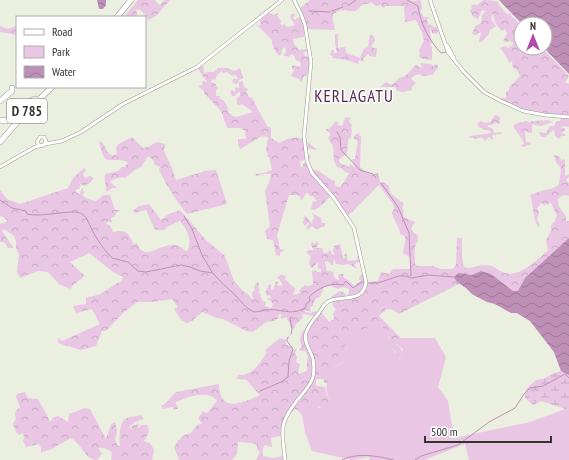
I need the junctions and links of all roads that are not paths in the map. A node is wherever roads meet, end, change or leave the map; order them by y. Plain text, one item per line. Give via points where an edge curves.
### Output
1 (131, 0) edge
2 (135, 0) edge
3 (282, 0) edge
4 (285, 0) edge
5 (295, 0) edge
6 (431, 0) edge
7 (119, 16) edge
8 (122, 16) edge
9 (262, 17) junction
10 (47, 88) edge
11 (51, 88) edge
12 (35, 99) junction
13 (569, 117) edge
14 (0, 120) edge
15 (0, 137) edge
16 (0, 142) edge
17 (47, 142) junction
18 (38, 143) junction
19 (0, 167) edge
20 (286, 460) edge

1 - 7 highway
2 - 8 highway
3 - 9 street
4 - 9 street
5 - 20 street via 303,19 311,64 304,136 307,161 312,173 333,196 354,228 366,283 365,289 359,295 328,302 307,330 305,339 313,360 313,376 283,424
6 - 13 street via 444,40 456,62 487,94 535,114
9 - 17 street via 205,61 124,103 81,132 62,141
10 - 12 highway, D 785
11 - 16 highway, D 785
12 - 14 highway via 9,120
12 - 15 highway, D 785
17 - 18 street via 43,146
17 - 18 street via 41,137 37,139
18 - 19 street

